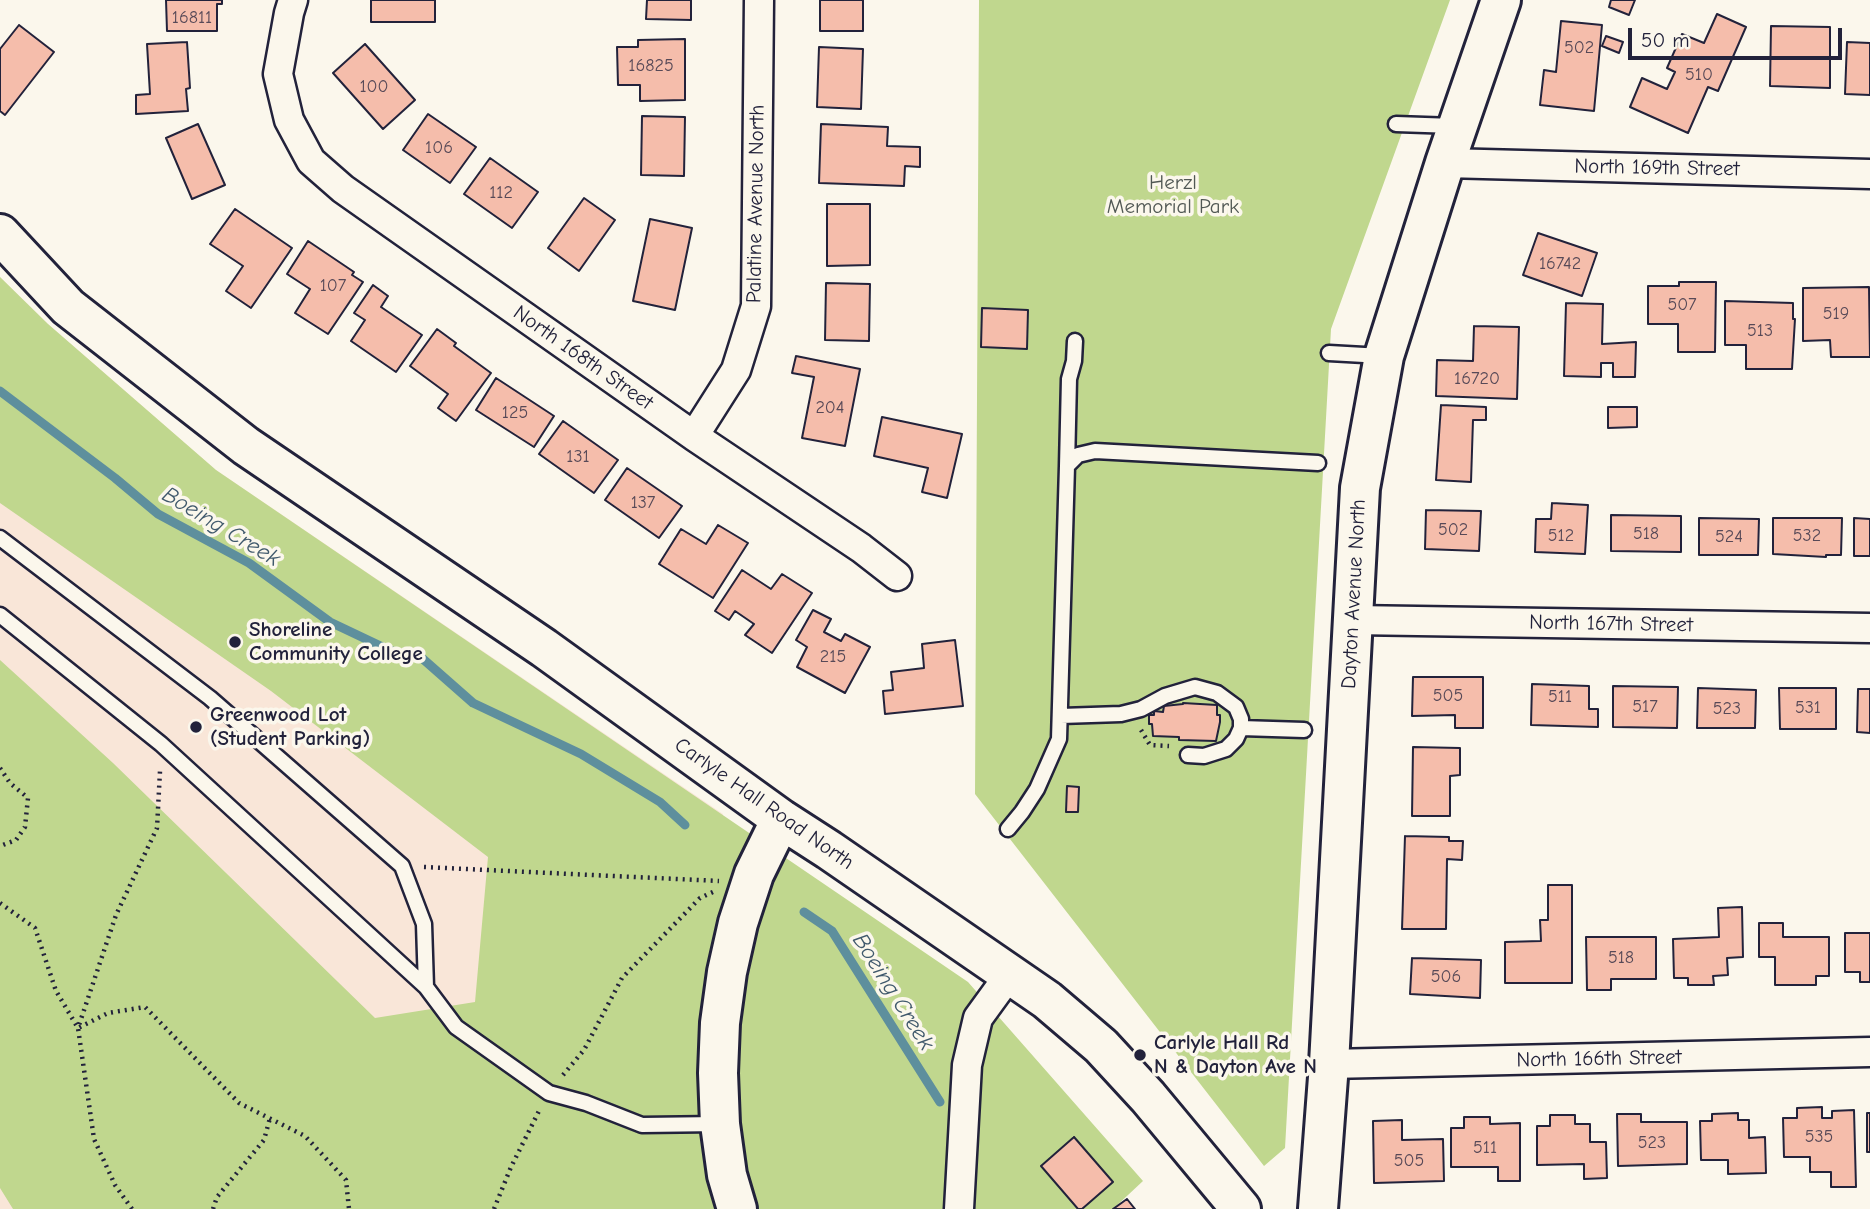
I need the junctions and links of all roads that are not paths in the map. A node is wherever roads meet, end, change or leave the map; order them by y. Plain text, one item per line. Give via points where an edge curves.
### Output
1 (293, 0) edge
2 (759, 0) edge
3 (1501, 0) edge
4 (1396, 124) dead end
5 (1458, 126) junction
6 (1445, 163) junction
7 (1870, 174) edge
8 (0, 234) edge
9 (1074, 341) dead end
10 (1329, 353) dead end
11 (1384, 356) junction
12 (694, 436) junction
13 (1318, 463) dead end
14 (1067, 466) junction
15 (0, 538) edge
16 (897, 576) dead end
17 (0, 615) edge
18 (1353, 620) junction
19 (1870, 628) edge
20 (1061, 716) junction
21 (1241, 728) junction
22 (1304, 730) dead end
23 (1188, 755) dead end
24 (781, 819) junction
25 (1008, 829) dead end
26 (1010, 974) junction
27 (426, 987) junction
28 (1870, 1052) edge
29 (1329, 1065) junction
30 (720, 1124) junction
31 (737, 1209) edge
32 (959, 1209) edge
33 (1241, 1209) edge
34 (1318, 1209) edge

1 - 12 street, North 168th Street via 278,74 289,120 311,161 343,189
2 - 12 street, Palatine Avenue North via 756,306 736,370
3 - 5 street, Dayton Avenue North
4 - 5 lane
5 - 6 street, Dayton Avenue North
6 - 7 street, North 169th Street
6 - 11 street, Dayton Avenue North
8 - 24 street, Carlyle Hall Road North via 68,307 246,446 544,648
9 - 14 lane
10 - 11 lane
11 - 18 street, Dayton Avenue North via 1360,488
12 - 16 street, North 168th Street
13 - 14 lane via 1095,451 1078,455
14 - 20 lane
15 - 27 lane via 210,698 402,866 424,924
17 - 27 lane via 160,744
18 - 19 street, North 167th Street
18 - 29 street, Dayton Avenue North
20 - 21 lane via 1121,714 1195,687 1217,693 1236,707
20 - 25 lane via 1059,739 1037,789
21 - 22 lane
21 - 23 lane via 1226,749 1205,756
24 - 26 street, Carlyle Hall Road North
24 - 30 street via 746,878 720,1023
26 - 32 street via 978,1018 967,1065
26 - 33 street, Carlyle Hall Road North via 1101,1046
27 - 30 lane via 456,1027 549,1093 586,1102 642,1125
28 - 29 street, North 166th Street
29 - 34 street, Dayton Avenue North
30 - 31 street

